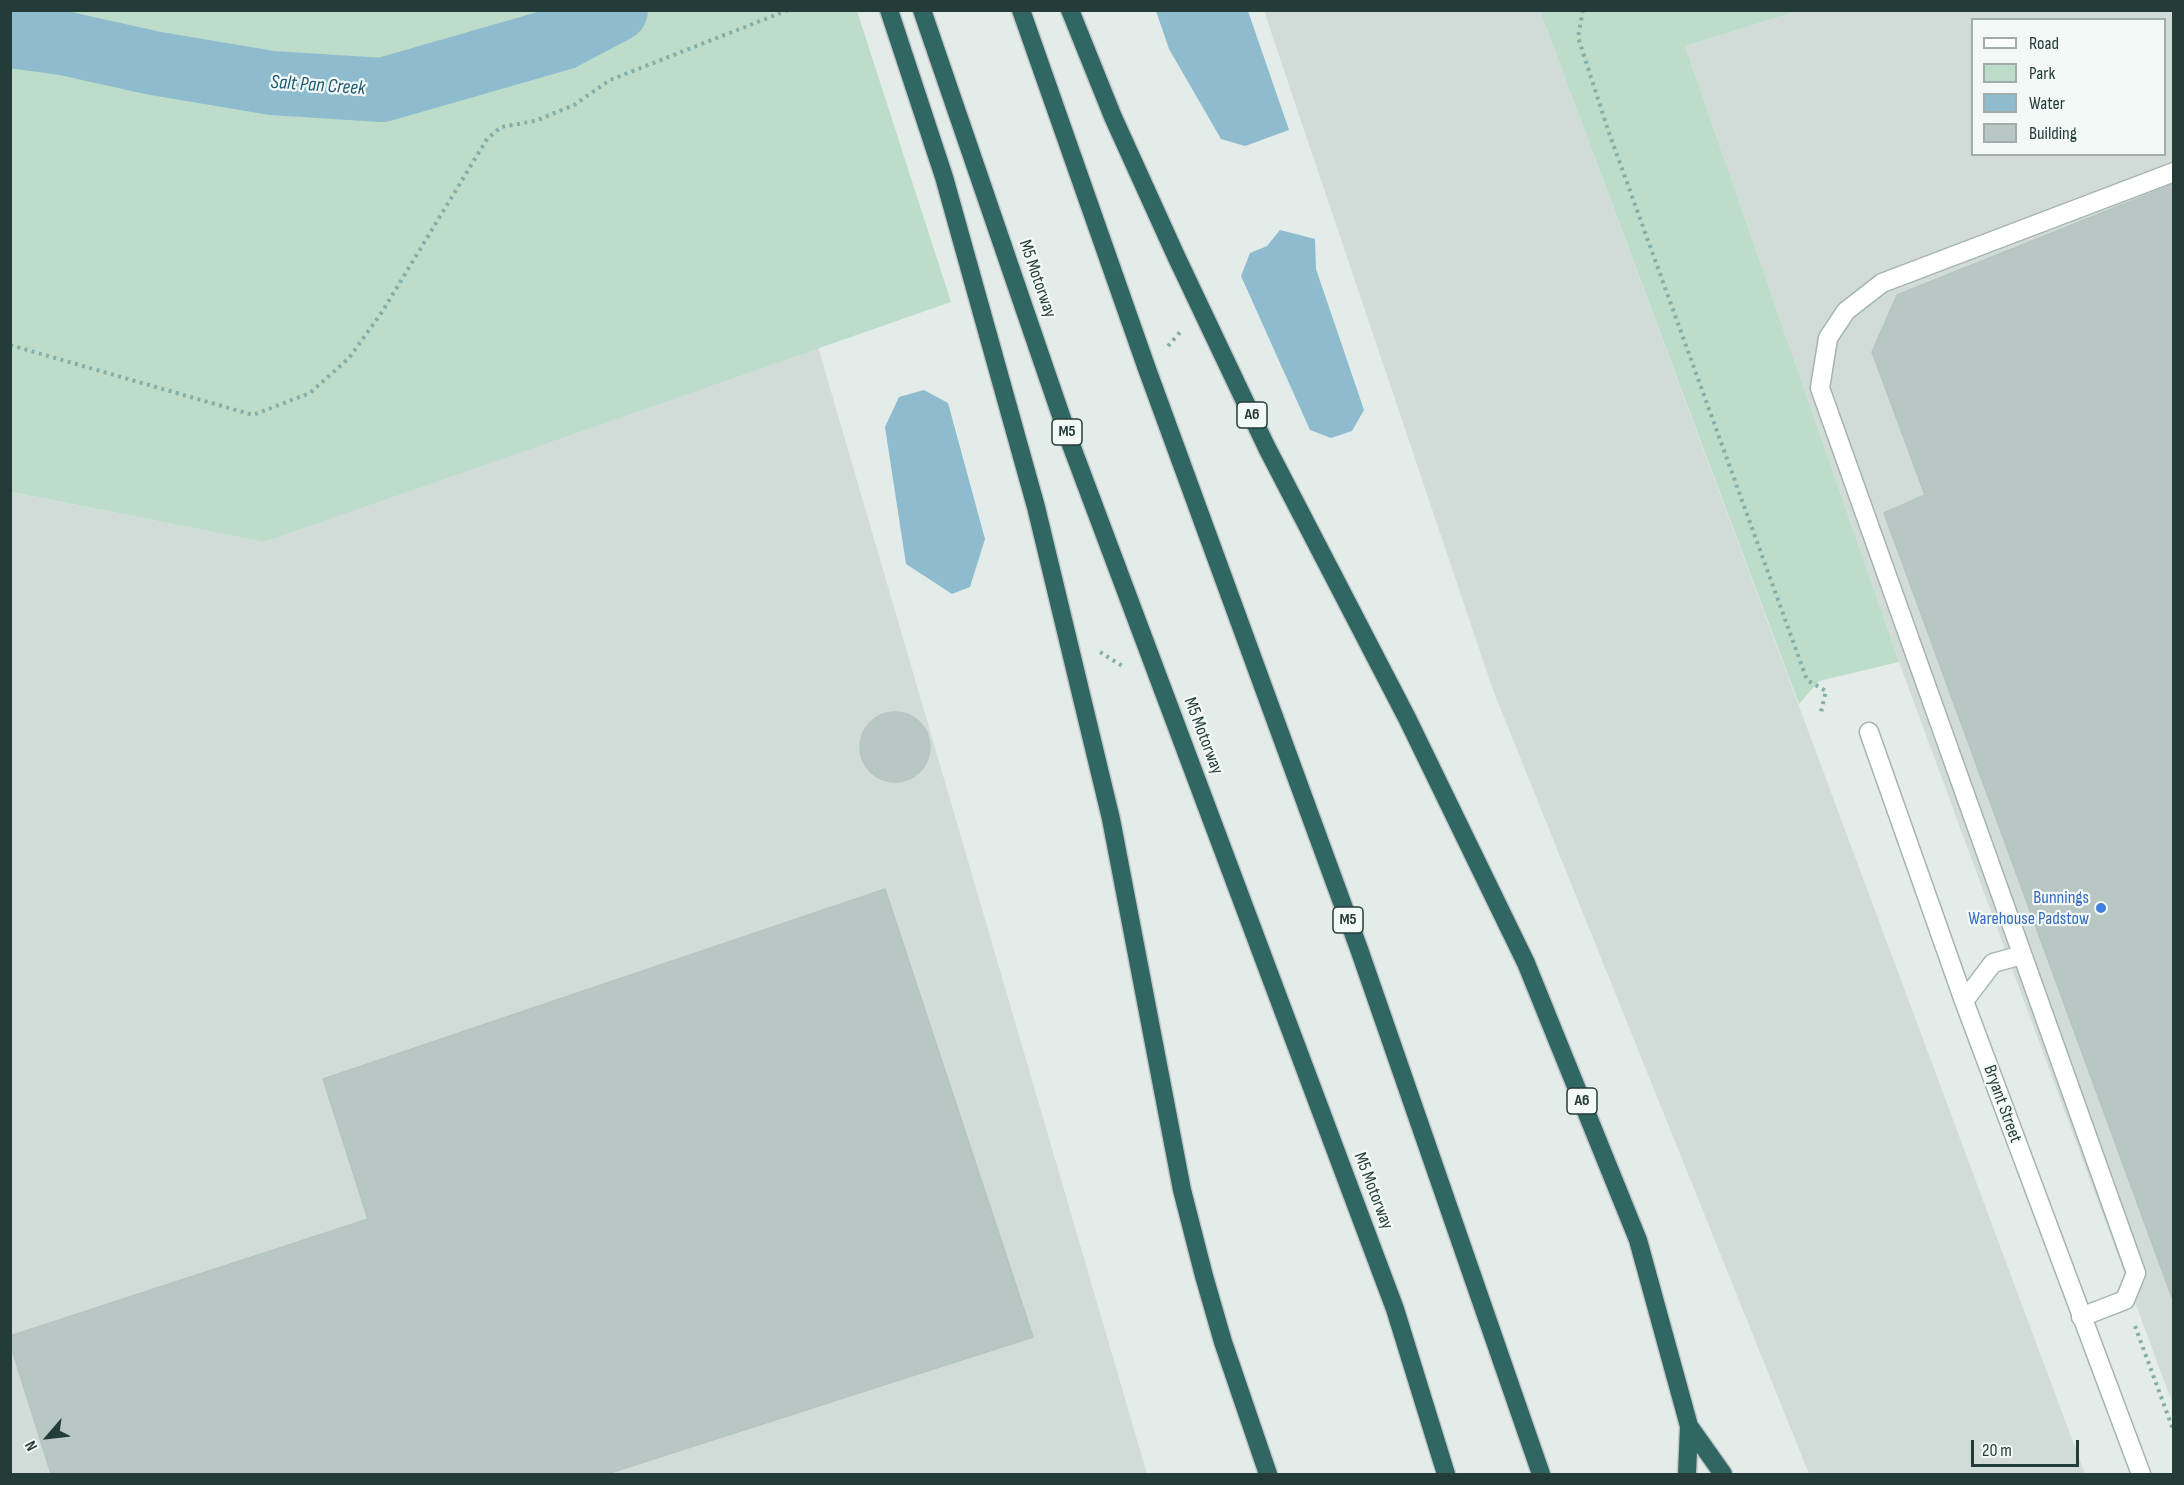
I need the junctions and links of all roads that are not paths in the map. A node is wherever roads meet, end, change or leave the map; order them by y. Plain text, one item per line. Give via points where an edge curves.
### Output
1 (889, 10) edge
2 (922, 10) edge
3 (1021, 10) edge
4 (1070, 10) edge
5 (2174, 172) edge
6 (1869, 732) dead end
7 (2022, 955) junction
8 (1964, 1001) junction
9 (2081, 1317) junction
10 (1689, 1426) junction
11 (1268, 1474) edge
12 (1446, 1474) edge
13 (1541, 1474) edge
14 (1687, 1474) edge
15 (1723, 1474) edge
16 (2140, 1474) edge

1 - 11 highway via 944,177 1036,507 1121,866 1182,1190 1223,1342
2 - 12 highway, M5 Motorway / M5 via 1070,442 1395,1309
3 - 13 highway, M5 via 1147,369 1359,949
4 - 10 highway, A6 via 1113,117 1293,501 1407,718 1526,963 1638,1240
5 - 7 street via 1882,283 1846,311 1828,338 1820,388
6 - 8 street, Bryant Street
7 - 8 street via 1994,963
7 - 9 street via 2136,1273 2125,1300
8 - 9 street, Bryant Street
9 - 16 street, Bryant Street
10 - 14 highway, A6
10 - 15 highway, A6

